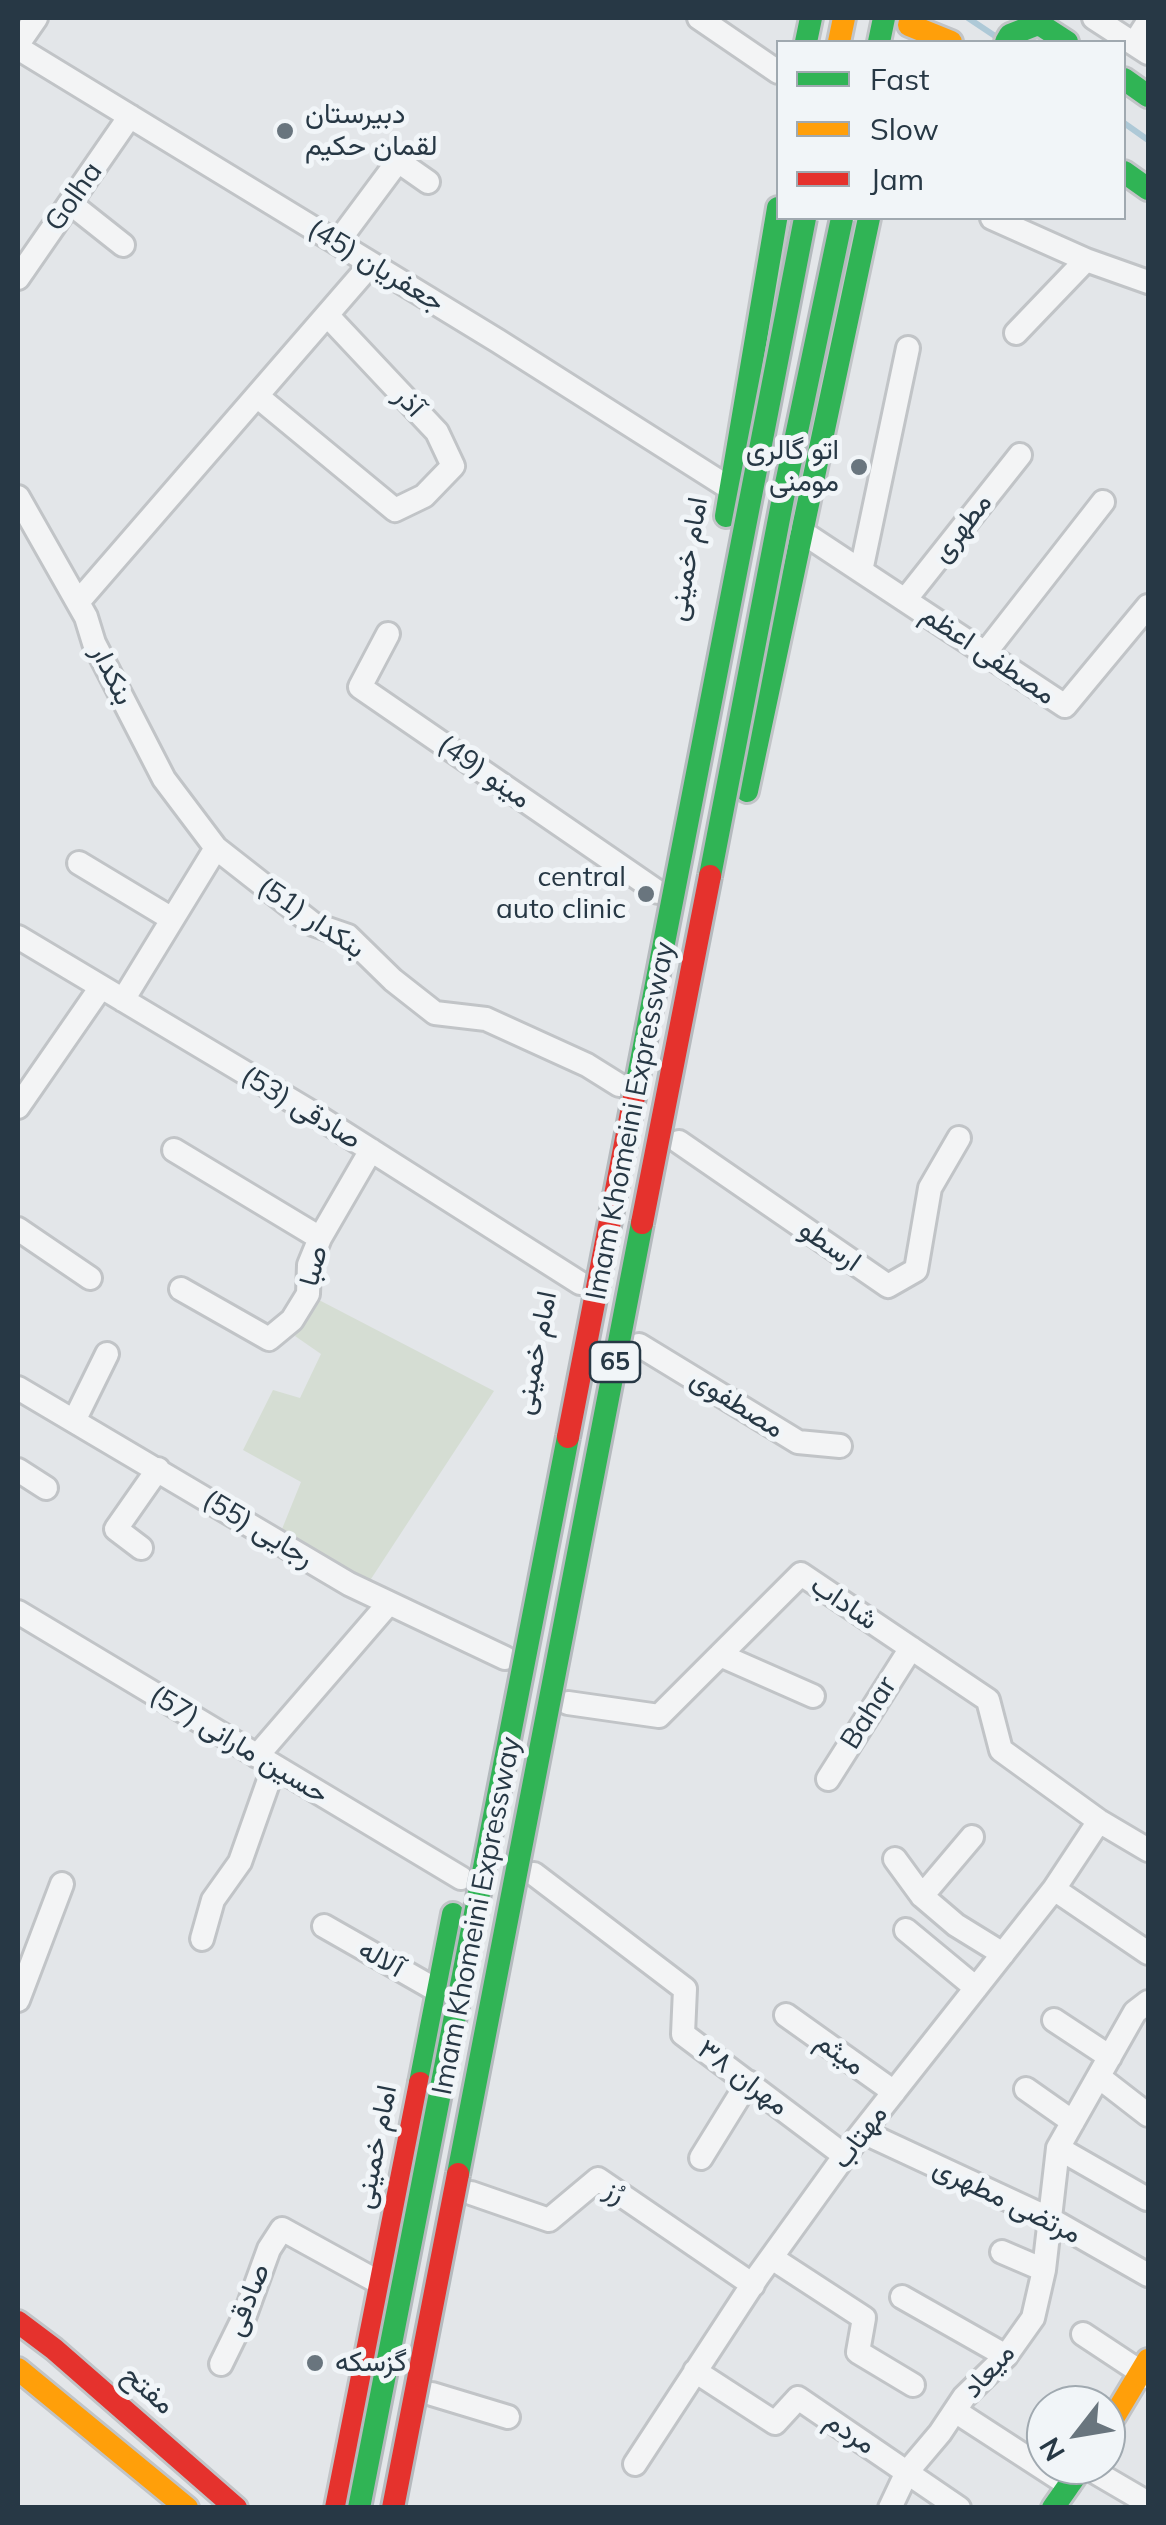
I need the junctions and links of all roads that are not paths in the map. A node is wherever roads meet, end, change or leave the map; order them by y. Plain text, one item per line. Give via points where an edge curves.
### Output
1 (36, 18) edge
2 (699, 18) edge
3 (1094, 18) edge
4 (1034, 21) edge
5 (1148, 22) edge
6 (909, 28) edge
7 (945, 40) edge
8 (1007, 40) edge
9 (1064, 40) edge
10 (18, 46) edge
11 (1141, 48) edge
12 (776, 71) edge
13 (1126, 81) edge
14 (1148, 96) edge
15 (130, 116) junction
16 (1126, 173) edge
17 (428, 182) dead end
18 (1148, 189) edge
19 (70, 203) junction
20 (776, 220) edge
21 (805, 220) edge
22 (842, 220) edge
23 (868, 220) edge
24 (996, 220) edge
25 (337, 243) junction
26 (123, 246) dead end
27 (1086, 260) junction
28 (371, 264) junction
29 (18, 278) edge
30 (1148, 282) edge
31 (327, 314) junction
32 (1016, 333) dead end
33 (908, 348) dead end
34 (257, 396) junction
35 (1020, 455) dead end
36 (731, 489) junction
37 (18, 497) edge
38 (1103, 502) dead end
39 (802, 532) junction
40 (861, 571) junction
41 (905, 600) junction
42 (78, 602) junction
43 (1148, 606) edge
44 (388, 634) dead end
45 (985, 653) junction
46 (696, 686) junction
47 (765, 705) junction
48 (216, 848) junction
49 (79, 863) dead end
50 (658, 892) junction
51 (172, 920) junction
52 (18, 938) edge
53 (101, 987) junction
54 (123, 1000) junction
55 (620, 1085) junction
56 (18, 1107) edge
57 (960, 1138) dead end
58 (679, 1142) junction
59 (174, 1150) dead end
60 (371, 1150) junction
61 (18, 1228) edge
62 (320, 1238) junction
63 (90, 1278) dead end
64 (580, 1283) junction
65 (181, 1289) dead end
66 (639, 1345) junction
67 (106, 1354) dead end
68 (18, 1388) edge
69 (75, 1419) junction
70 (840, 1446) dead end
71 (158, 1469) junction
72 (18, 1471) edge
73 (46, 1488) dead end
74 (141, 1548) dead end
75 (389, 1603) junction
76 (18, 1612) edge
77 (911, 1648) junction
78 (720, 1654) junction
79 (505, 1658) junction
80 (812, 1696) dead end
81 (568, 1703) junction
82 (266, 1761) junction
83 (828, 1779) dead end
84 (1098, 1820) junction
85 (972, 1837) dead end
86 (1148, 1850) edge
87 (894, 1860) dead end
88 (534, 1874) junction
89 (461, 1878) junction
90 (62, 1884) dead end
91 (1054, 1889) junction
92 (922, 1896) junction
93 (324, 1926) dead end
94 (906, 1930) dead end
95 (202, 1939) dead end
96 (1148, 1953) edge
97 (1003, 1954) junction
98 (976, 1988) junction
99 (438, 1991) junction
100 (18, 2001) edge
101 (1148, 2002) edge
102 (786, 2015) dead end
103 (1054, 2020) dead end
104 (1104, 2067) junction
105 (748, 2082) junction
106 (1026, 2089) dead end
107 (894, 2092) junction
108 (1148, 2116) edge
109 (1072, 2122) junction
110 (863, 2132) junction
111 (1058, 2148) junction
112 (845, 2156) junction
113 (701, 2158) dead end
114 (470, 2193) junction
115 (1147, 2199) edge
116 (1050, 2220) junction
117 (1002, 2252) dead end
118 (772, 2258) junction
119 (1044, 2270) junction
120 (1148, 2276) edge
121 (380, 2283) junction
122 (753, 2285) junction
123 (902, 2297) dead end
124 (18, 2322) edge
125 (1083, 2334) dead end
126 (1006, 2356) junction
127 (220, 2364) dead end
128 (18, 2369) edge
129 (1146, 2370) edge
130 (695, 2371) junction
131 (912, 2385) dead end
132 (432, 2394) junction
133 (1126, 2400) edge
134 (955, 2411) junction
135 (508, 2417) dead end
136 (1026, 2457) edge
137 (635, 2464) dead end
138 (907, 2472) junction
139 (1069, 2485) edge
140 (1117, 2485) edge
141 (1148, 2503) edge
142 (187, 2508) edge
143 (236, 2508) edge
144 (336, 2508) edge
145 (359, 2508) edge
146 (392, 2508) edge
147 (411, 2508) edge
148 (890, 2508) edge
149 (959, 2508) edge
150 (1053, 2508) edge

1 - 10 street
2 - 12 street
3 - 11 street
4 - 8 main road
4 - 9 main road
5 - 11 street
6 - 7 main road
10 - 15 street, جعفریان (45)
13 - 14 main road
15 - 19 street, Golha
15 - 25 street, جعفریان (45)
16 - 18 main road
17 - 25 street via 398,161
19 - 26 street
19 - 29 street, Golha
20 - 36 main road, امام خمینی
21 - 145 main road, Imam Khomeini Expressway / 65, bridge
22 - 146 main road, Imam Khomeini Expressway / 65, bridge
23 - 39 main road
24 - 27 street
25 - 28 street, جعفریان (45)
27 - 30 street
27 - 32 street
28 - 31 street
28 - 36 street, جعفریان (45)
31 - 34 street
31 - 34 street, آذر via 437,432 453,466 424,496 396,510
33 - 40 street
34 - 42 street
35 - 41 street, مطهری
36 - 46 main road, امام خمینی
37 - 42 street, بنکدار
38 - 45 street
39 - 40 street, مصطفی اعظم
39 - 47 main road
40 - 41 street, مصطفی اعظم
41 - 45 street, مصطفی اعظم
42 - 48 street, بنکدار via 164,780
43 - 45 street, مصطفی اعظم via 1064,706
44 - 50 street, مینو (49) via 360,687
46 - 47 main road
46 - 50 main road, امام خمینی
47 - 58 main road
48 - 51 street
48 - 55 street, بنکدار (51) via 314,924 348,936 435,1013 486,1019
49 - 51 street
50 - 55 main road, امام خمینی
51 - 54 street
52 - 53 street, صادقی (53)
53 - 54 street, صادقی (53)
53 - 56 street
54 - 60 street, صادقی (53)
55 - 64 main road, امام خمینی
57 - 58 street, ارسطو via 930,1188 916,1270 888,1286
58 - 66 main road
59 - 62 street
60 - 62 street, صبا
60 - 64 street, صادقی (53)
61 - 63 street
62 - 65 street, صبا via 309,1265 308,1294 292,1320 268,1339
64 - 79 main road, امام خمینی
66 - 70 street, مصطفوی via 798,1442
66 - 81 main road
67 - 69 street
68 - 69 street, رجایی (55)
69 - 71 street, رجایی (55)
71 - 74 street via 116,1530
71 - 75 street, رجایی (55)
72 - 73 street
75 - 79 street, رجایی (55)
75 - 82 street
76 - 82 street, حسین مارانی (57)
77 - 78 street, شاداب via 801,1574
77 - 83 street, Bahar
77 - 84 street, شاداب via 988,1700 1001,1750
78 - 80 street
78 - 81 street, شاداب via 659,1716
79 - 89 main road, امام خمینی
81 - 88 main road
82 - 89 street, حسین مارانی (57)
82 - 95 street via 240,1862 212,1900
84 - 86 street, شاداب
84 - 91 street, مهتاب
85 - 92 street
87 - 92 street
88 - 105 street, مهران ۳۸ via 685,1989 683,2034
88 - 114 main road
89 - 99 main road, امام خمینی
90 - 100 street
91 - 96 street
91 - 97 street, مهتاب
92 - 97 street
93 - 99 street, آلاله
94 - 98 street
97 - 98 street, مهتاب
98 - 107 street, مهتاب
99 - 121 main road, امام خمینی
101 - 104 street
102 - 107 street, میثم
103 - 104 street
104 - 108 street
104 - 109 street
105 - 112 street, مهران ۳۸
105 - 113 street
106 - 109 street
107 - 110 street, مهتاب
109 - 111 street
110 - 112 street, مهتاب
110 - 116 street, مرتضی مطهری
111 - 115 street
111 - 116 street, میعاد
112 - 118 street, مهتاب
114 - 122 street, رُز via 549,2220 598,2179
114 - 132 main road
116 - 119 street, میعاد
116 - 120 street, مرتضی مطهری
117 - 119 street
118 - 122 street, مهتاب
118 - 131 street via 864,2318 858,2352
119 - 126 street, میعاد via 1033,2318
121 - 127 street, صادقی via 282,2229
121 - 144 main road, امام خمینی
122 - 130 street, مهتاب
123 - 126 street
124 - 143 main road, مفتح
125 - 129 street
126 - 134 street, میعاد
128 - 142 main road
129 - 133 main road
130 - 137 street, مهتاب
130 - 138 street, مردم via 774,2423 798,2398
132 - 135 street
132 - 147 main road
134 - 136 street
134 - 138 street, میعاد
138 - 148 street, میعاد
138 - 149 street, مردم
139 - 150 main road
140 - 141 street

